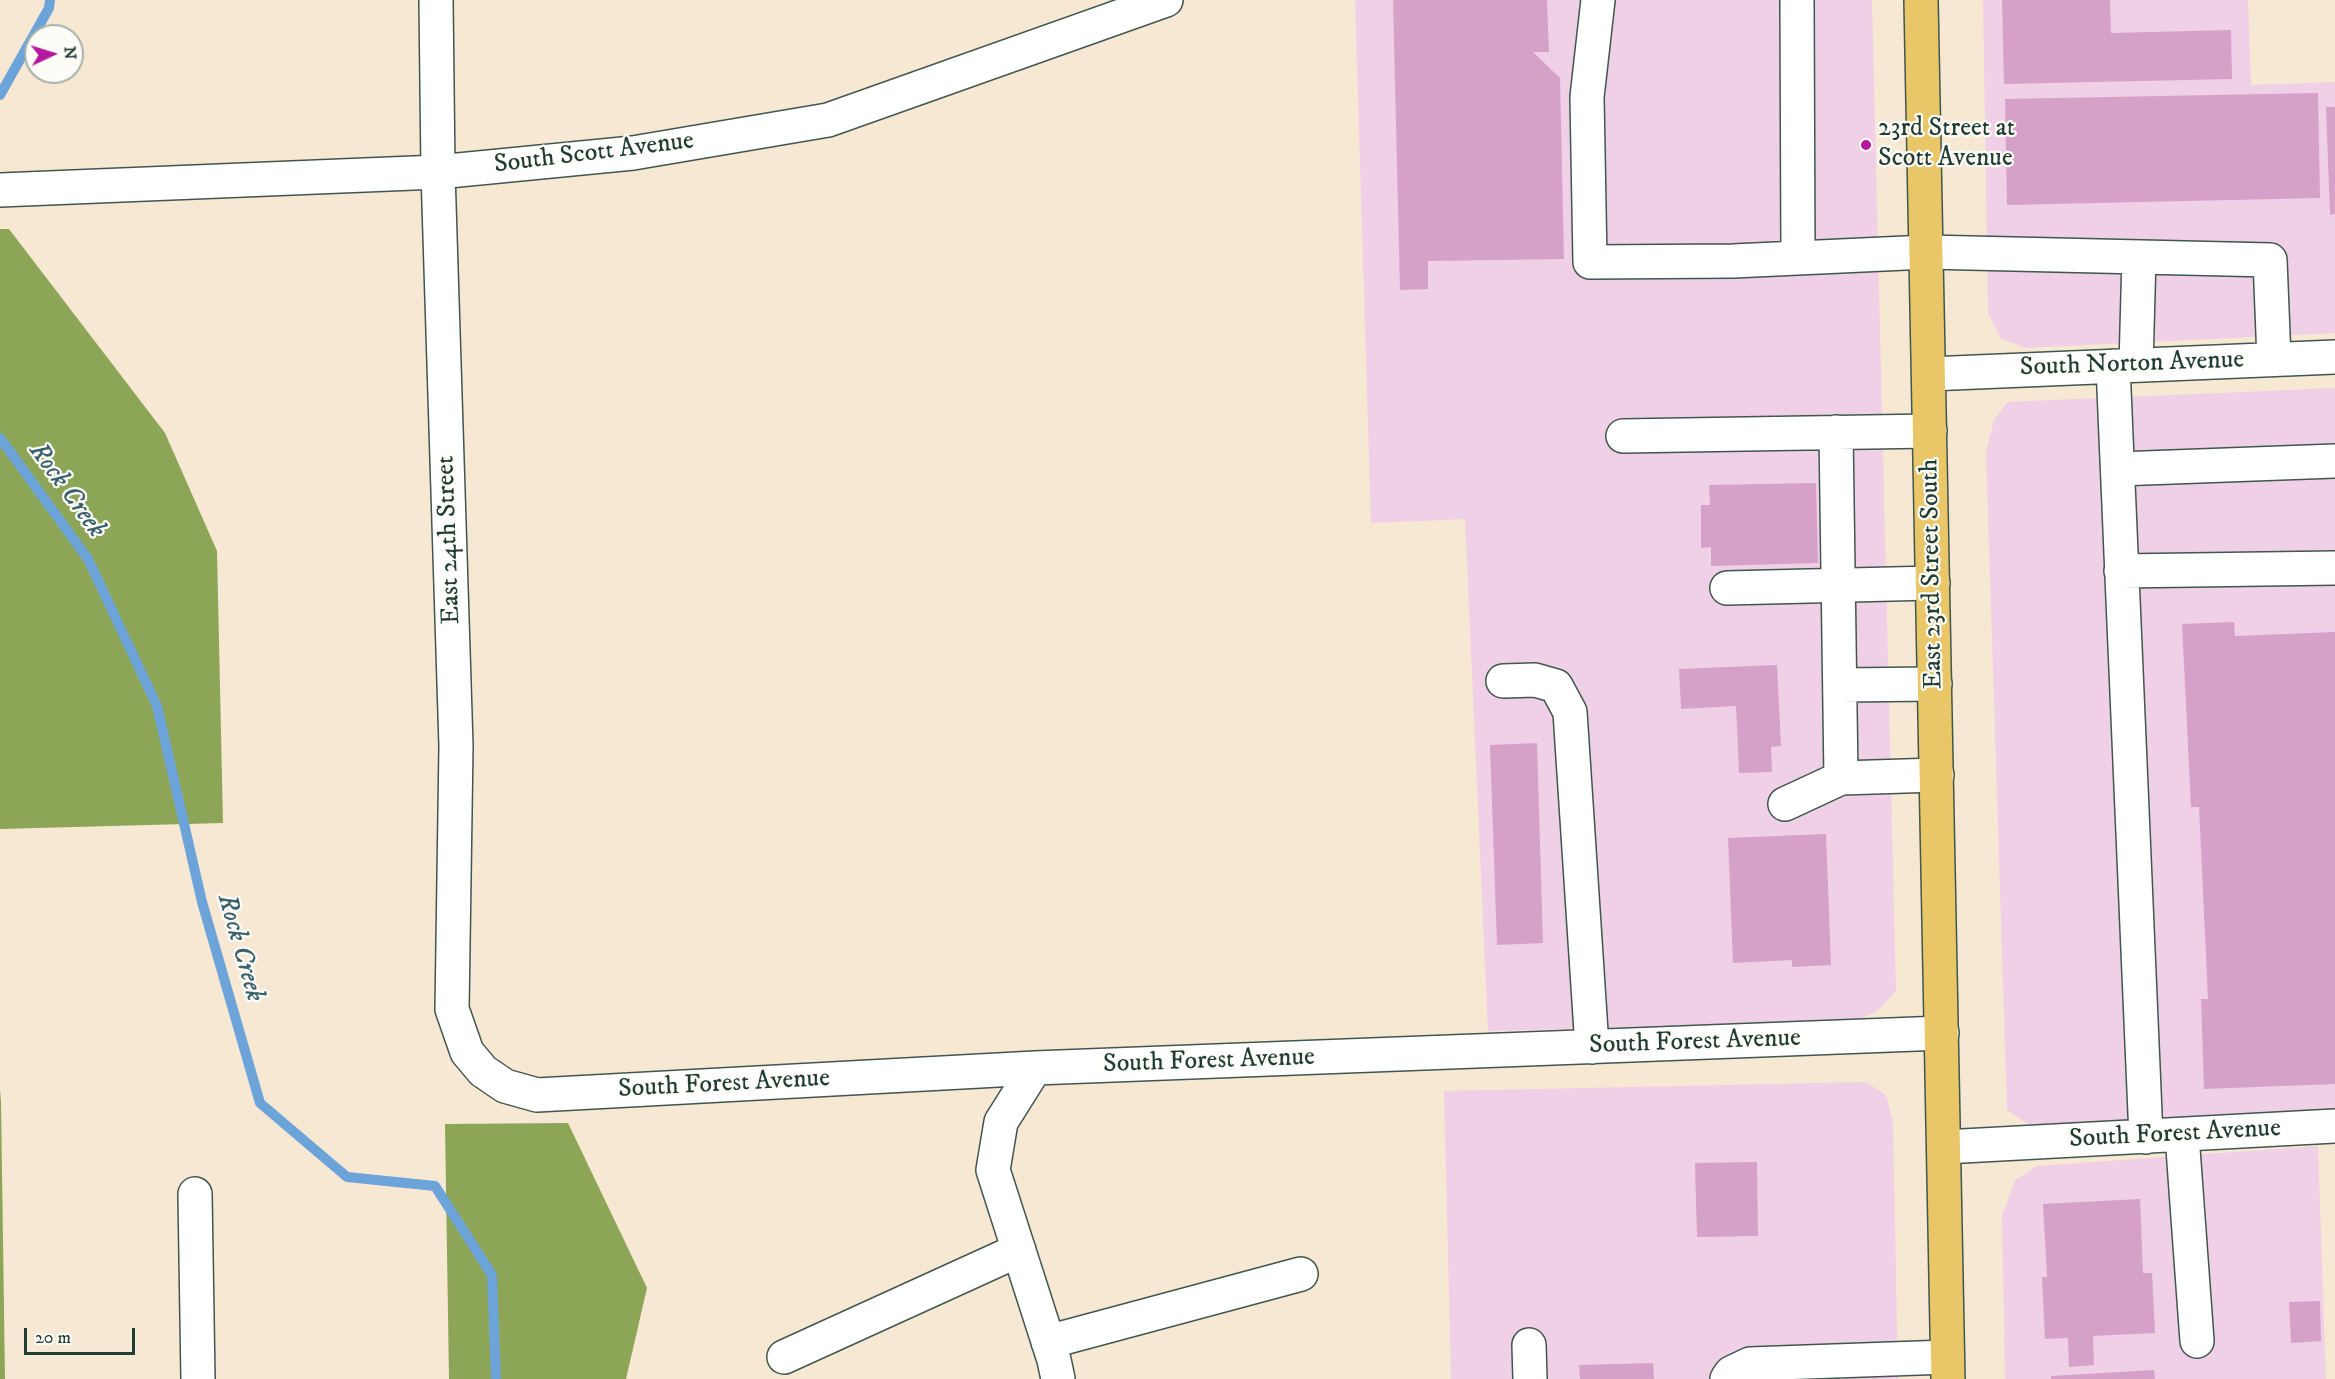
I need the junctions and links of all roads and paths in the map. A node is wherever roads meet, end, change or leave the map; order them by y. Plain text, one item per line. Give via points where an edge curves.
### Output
1 (436, 0) edge
2 (1166, 0) edge
3 (1598, 0) edge
4 (1797, 0) edge
5 (1921, 0) edge
6 (438, 172) junction
7 (0, 190) edge
8 (1927, 252) junction
9 (2139, 257) junction
10 (1798, 258) junction
11 (2335, 357) edge
12 (2274, 359) junction
13 (2124, 365) junction
14 (1929, 374) junction
15 (1930, 431) junction
16 (1836, 432) junction
17 (1623, 436) dead end
18 (2335, 461) edge
19 (2118, 469) junction
20 (2335, 568) edge
21 (2121, 571) junction
22 (1933, 583) junction
23 (1840, 584) junction
24 (1727, 588) dead end
25 (1503, 681) dead end
26 (1935, 684) junction
27 (1840, 685) junction
28 (1937, 775) junction
29 (1841, 778) junction
30 (1785, 804) dead end
31 (1942, 1033) junction
32 (1592, 1047) junction
33 (1035, 1068) junction
34 (483, 1071) joint
35 (2335, 1126) edge
36 (2182, 1135) junction
37 (2146, 1137) junction
38 (1944, 1148) junction
39 (195, 1194) dead end
40 (1019, 1250) junction
41 (1301, 1274) dead end
42 (2197, 1341) dead end
43 (1048, 1342) junction
44 (1529, 1345) dead end
45 (784, 1357) dead end
46 (1947, 1368) edge
47 (1853, 1369) edge
48 (198, 1379) edge
49 (1058, 1379) edge
50 (1530, 1379) edge
51 (1727, 1379) edge

1 - 6 street, East 24th Street
2 - 6 street, South Scott Avenue via 828,120 633,153
3 - 10 street via 1587,97 1590,262
4 - 10 street
5 - 8 main road, East 23rd Street South
6 - 7 street, South Scott Avenue
6 - 34 street, East 24th Street via 456,746 452,1009 467,1052
8 - 9 street
8 - 10 street
8 - 14 main road, East 23rd Street South
9 - 12 street via 2270,260
9 - 13 street
11 - 12 street, South Norton Avenue
12 - 13 street, South Norton Avenue
13 - 14 street, South Norton Avenue
13 - 19 street
14 - 15 main road, East 23rd Street South
15 - 16 street
15 - 22 main road, East 23rd Street South
16 - 17 street
16 - 23 street
18 - 19 street
19 - 21 street
20 - 21 street
21 - 37 street
22 - 23 street
22 - 26 main road, East 23rd Street South
23 - 24 street
23 - 27 street
25 - 32 street via 1535,680 1556,686 1570,712
26 - 27 street
26 - 28 main road, East 23rd Street South
27 - 29 street
28 - 29 street
28 - 31 main road, East 23rd Street South
29 - 30 street
31 - 32 street, South Forest Avenue
31 - 38 main road, East 23rd Street South
32 - 33 street, South Forest Avenue
33 - 34 street, South Forest Avenue via 537,1095 505,1086
33 - 40 street via 1001,1122 993,1170
35 - 36 street, South Forest Avenue
36 - 37 street, South Forest Avenue
36 - 42 street
37 - 38 street, South Forest Avenue
38 - 46 main road, East 23rd Street South
39 - 48 street
40 - 43 street
40 - 45 street
41 - 43 street
43 - 49 street
44 - 50 street
46 - 47 street
47 - 51 street via 1750,1364

